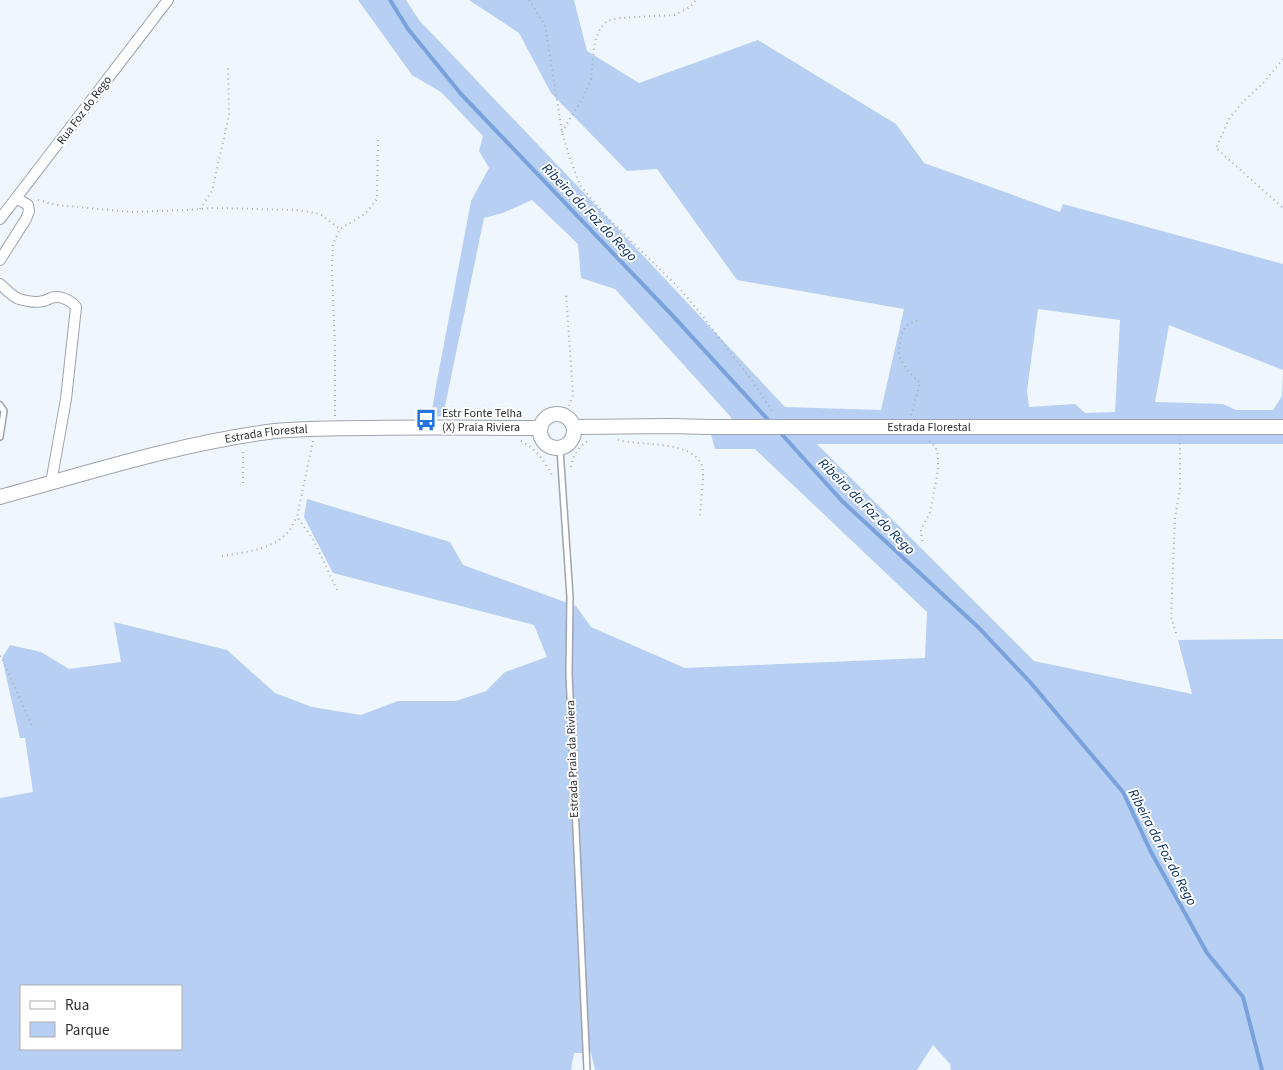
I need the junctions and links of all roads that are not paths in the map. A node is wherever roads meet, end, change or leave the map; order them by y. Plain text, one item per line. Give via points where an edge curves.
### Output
1 (168, 0) edge
2 (17, 197) junction
3 (0, 220) edge
4 (0, 260) edge
5 (0, 284) edge
6 (0, 405) edge
7 (574, 427) junction
8 (1283, 427) edge
9 (540, 428) junction
10 (0, 437) edge
11 (560, 449) junction
12 (51, 483) junction
13 (0, 497) edge
14 (587, 1070) edge

1 - 2 street, Rua Foz do Rego
2 - 3 street, Rua Foz do Rego
2 - 4 street via 28,205 29,211
5 - 12 street via 17,298 43,302 53,297 73,302 76,307 66,399
6 - 10 lane via 4,411
7 - 8 main road, Estrada Florestal
7 - 9 main road via 565,415 554,414 544,419
7 - 11 main road via 572,441
9 - 11 main road via 544,444
9 - 12 main road, Estrada Florestal via 276,431 172,450
11 - 14 lane, Estrada Praia da Riviera via 570,596 569,674
12 - 13 main road, Estrada Florestal

